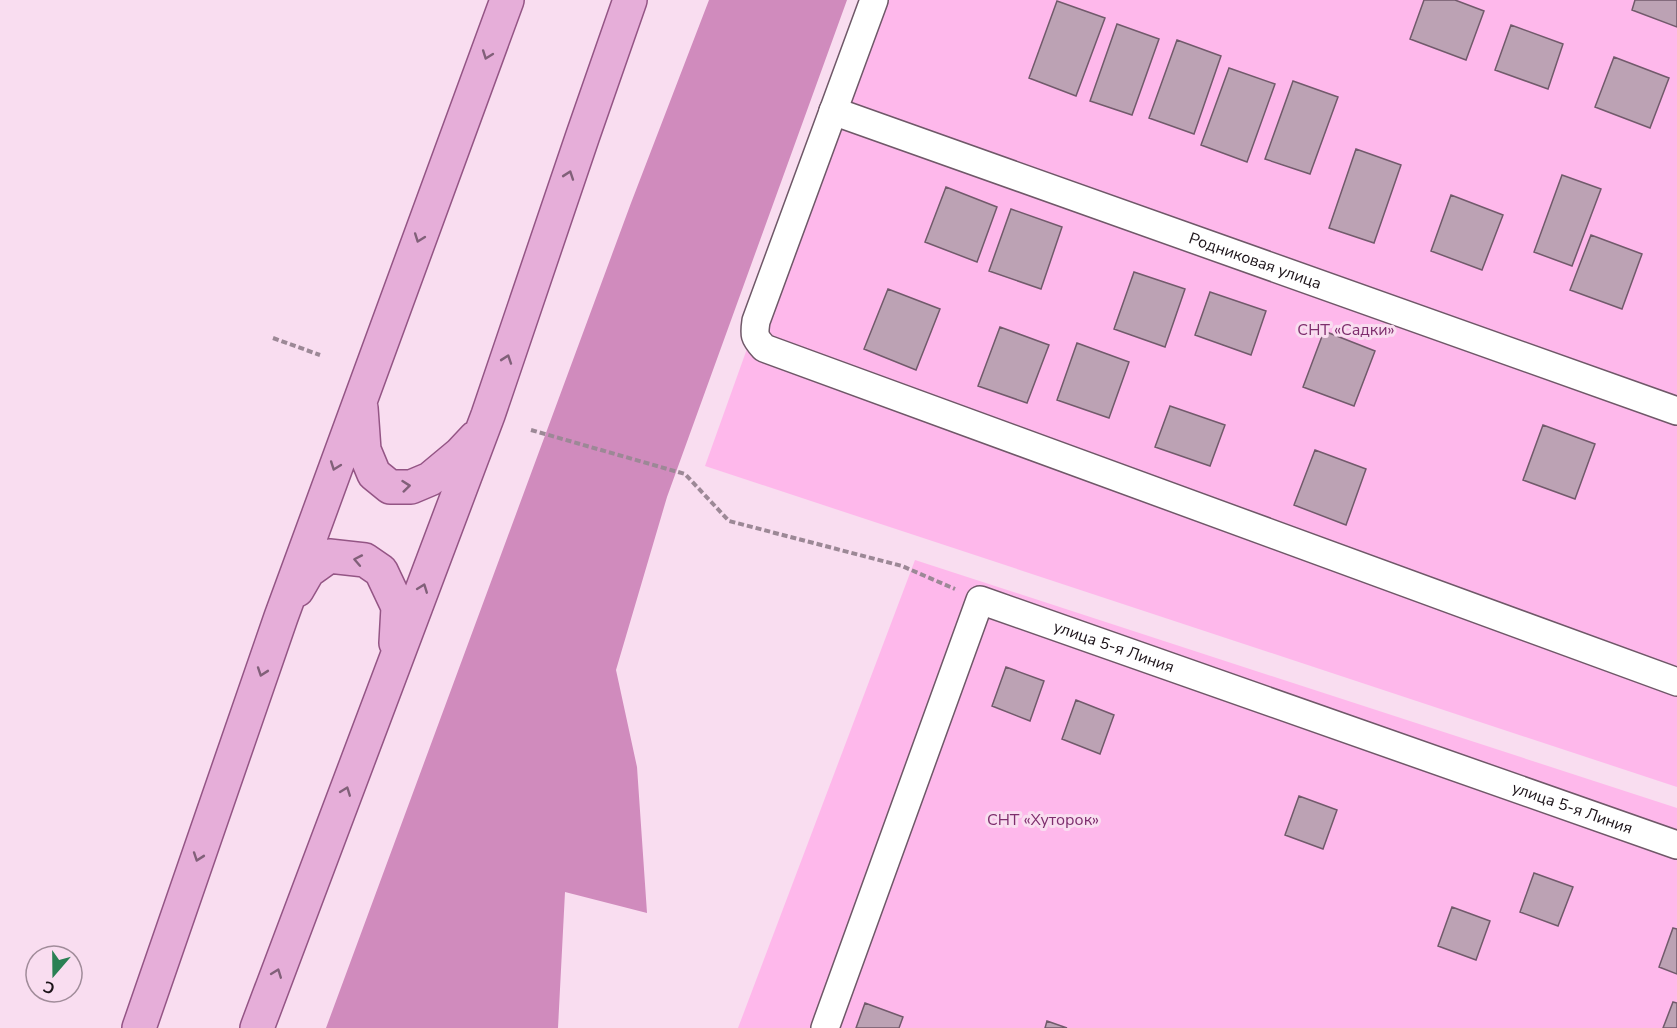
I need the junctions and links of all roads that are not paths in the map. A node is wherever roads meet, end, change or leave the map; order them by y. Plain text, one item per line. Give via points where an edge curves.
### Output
1 (507, 0) edge
2 (630, 0) edge
3 (874, 0) edge
4 (833, 111) junction
5 (370, 372) junction
6 (1677, 411) edge
7 (488, 415) junction
8 (281, 617) junction
9 (395, 662) junction
10 (1677, 681) edge
11 (1677, 845) edge
12 (139, 1028) edge
13 (257, 1028) edge
14 (825, 1028) edge

1 -> 5 main road
7 -> 2 main road
3 - 4 street
4 - 6 street, Родниковая улица
4 - 10 street via 756,321 754,333 764,348
5 -> 7 main road via 361,398 364,450 374,474 390,487 411,487 430,479 473,441
5 -> 8 main road
9 -> 7 main road
9 -> 8 main road via 398,607 381,571 365,560 329,556 308,571
8 -> 12 main road
13 -> 9 main road
11 - 14 street, улица 5-я Линия via 980,600

